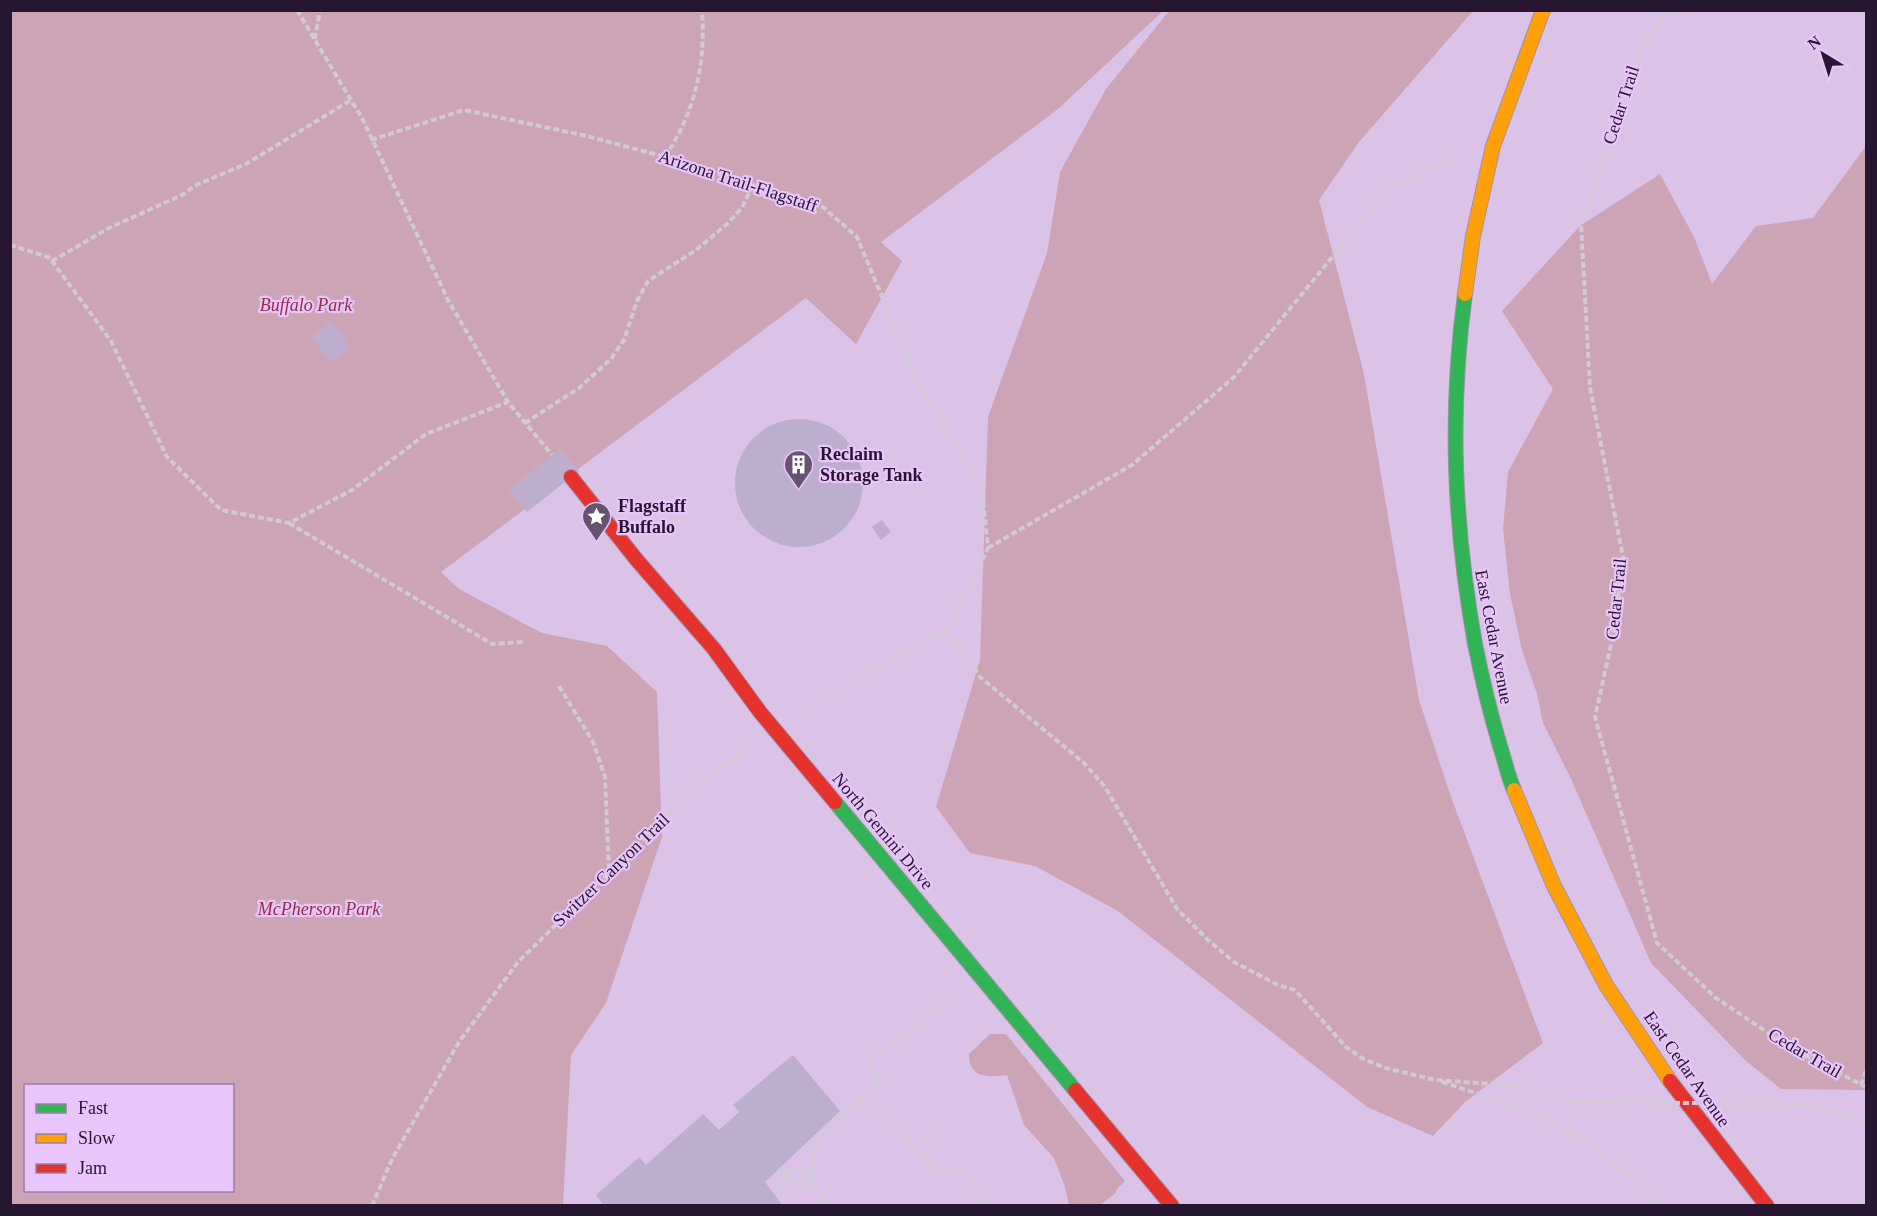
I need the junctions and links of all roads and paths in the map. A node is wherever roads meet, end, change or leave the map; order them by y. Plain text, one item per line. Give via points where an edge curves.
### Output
1 (297, 10) edge
2 (320, 10) edge
3 (702, 10) edge
4 (1543, 10) edge
5 (1667, 10) edge
6 (315, 40) junction
7 (351, 100) junction
8 (371, 140) junction
9 (1455, 156) dead end
10 (666, 157) junction
11 (753, 184) junction
12 (10, 245) edge
13 (52, 261) junction
14 (508, 402) junction
15 (525, 423) junction
16 (552, 455) dead end
17 (571, 477) dead end
18 (288, 523) junction
19 (988, 548) junction
20 (948, 631) junction
21 (523, 642) dead end
22 (559, 686) dead end
23 (774, 729) junction
24 (609, 872) junction
25 (959, 991) dead end
26 (1866, 1070) edge
27 (1435, 1080) junction
28 (1860, 1085) junction
29 (1866, 1087) edge
30 (861, 1099) junction
31 (1866, 1122) edge
32 (944, 1126) dead end
33 (915, 1149) junction
34 (779, 1168) dead end
35 (812, 1173) junction
36 (783, 1174) junction
37 (788, 1181) junction
38 (815, 1187) junction
39 (774, 1193) dead end
40 (372, 1206) edge
41 (831, 1206) edge
42 (987, 1206) edge
43 (1172, 1206) edge
44 (1656, 1206) edge
45 (1767, 1206) edge

1 - 6 path
2 - 6 path
3 - 10 path via 695,98
4 - 45 main road, East Cedar Avenue via 1493,146 1473,236 1460,331 1454,443 1458,529 1484,692 1512,785 1554,886 1606,985 1662,1070
5 - 28 path, Cedar Trail via 1638,54 1581,224 1590,388 1623,557 1614,631 1595,717 1657,943 1716,998 1791,1048
6 - 7 path
7 - 8 path
7 - 13 path via 246,164 109,228
8 - 10 path, Arizona Trail-Flagstaff via 464,110
8 - 14 path via 448,300
9 - 19 path via 1388,189 1234,377 1132,465
10 - 11 path, Arizona Trail-Flagstaff
11 - 15 path via 742,208 727,224 648,281 624,340 610,359 579,388
11 - 19 path, Arizona Trail-Flagstaff via 823,207 857,237 918,382 982,488
12 - 13 path
13 - 18 path via 111,341 167,457 221,510
14 - 15 path
14 - 18 path via 426,434 352,490
15 - 16 path
17 - 23 main road, North Gemini Drive via 636,560 714,649
18 - 21 path via 492,644
19 - 20 path
20 - 23 path, Switzer Canyon Trail via 818,700
20 - 27 path via 980,677 1084,763 1104,787 1177,909 1208,940 1234,962 1295,990 1363,1059
22 - 24 path via 593,742 605,777
23 - 24 path, Switzer Canyon Trail via 703,781
23 - 43 main road, North Gemini Drive
24 - 40 path, Switzer Canyon Trail via 518,962 459,1042 392,1160
25 - 30 path via 868,1064 881,1082
26 - 28 path
27 - 31 path, bridge via 1522,1086 1575,1102 1802,1104
27 - 44 path via 1558,1124 1611,1158
28 - 29 path, Cedar Trail
30 - 33 path
30 - 35 path via 821,1132 814,1146
32 - 33 path
33 - 42 path via 940,1171 959,1170 967,1174
34 - 36 path
35 - 36 path via 807,1167 799,1167
35 - 38 path
36 - 37 path
37 - 38 path
37 - 39 path
38 - 41 path

